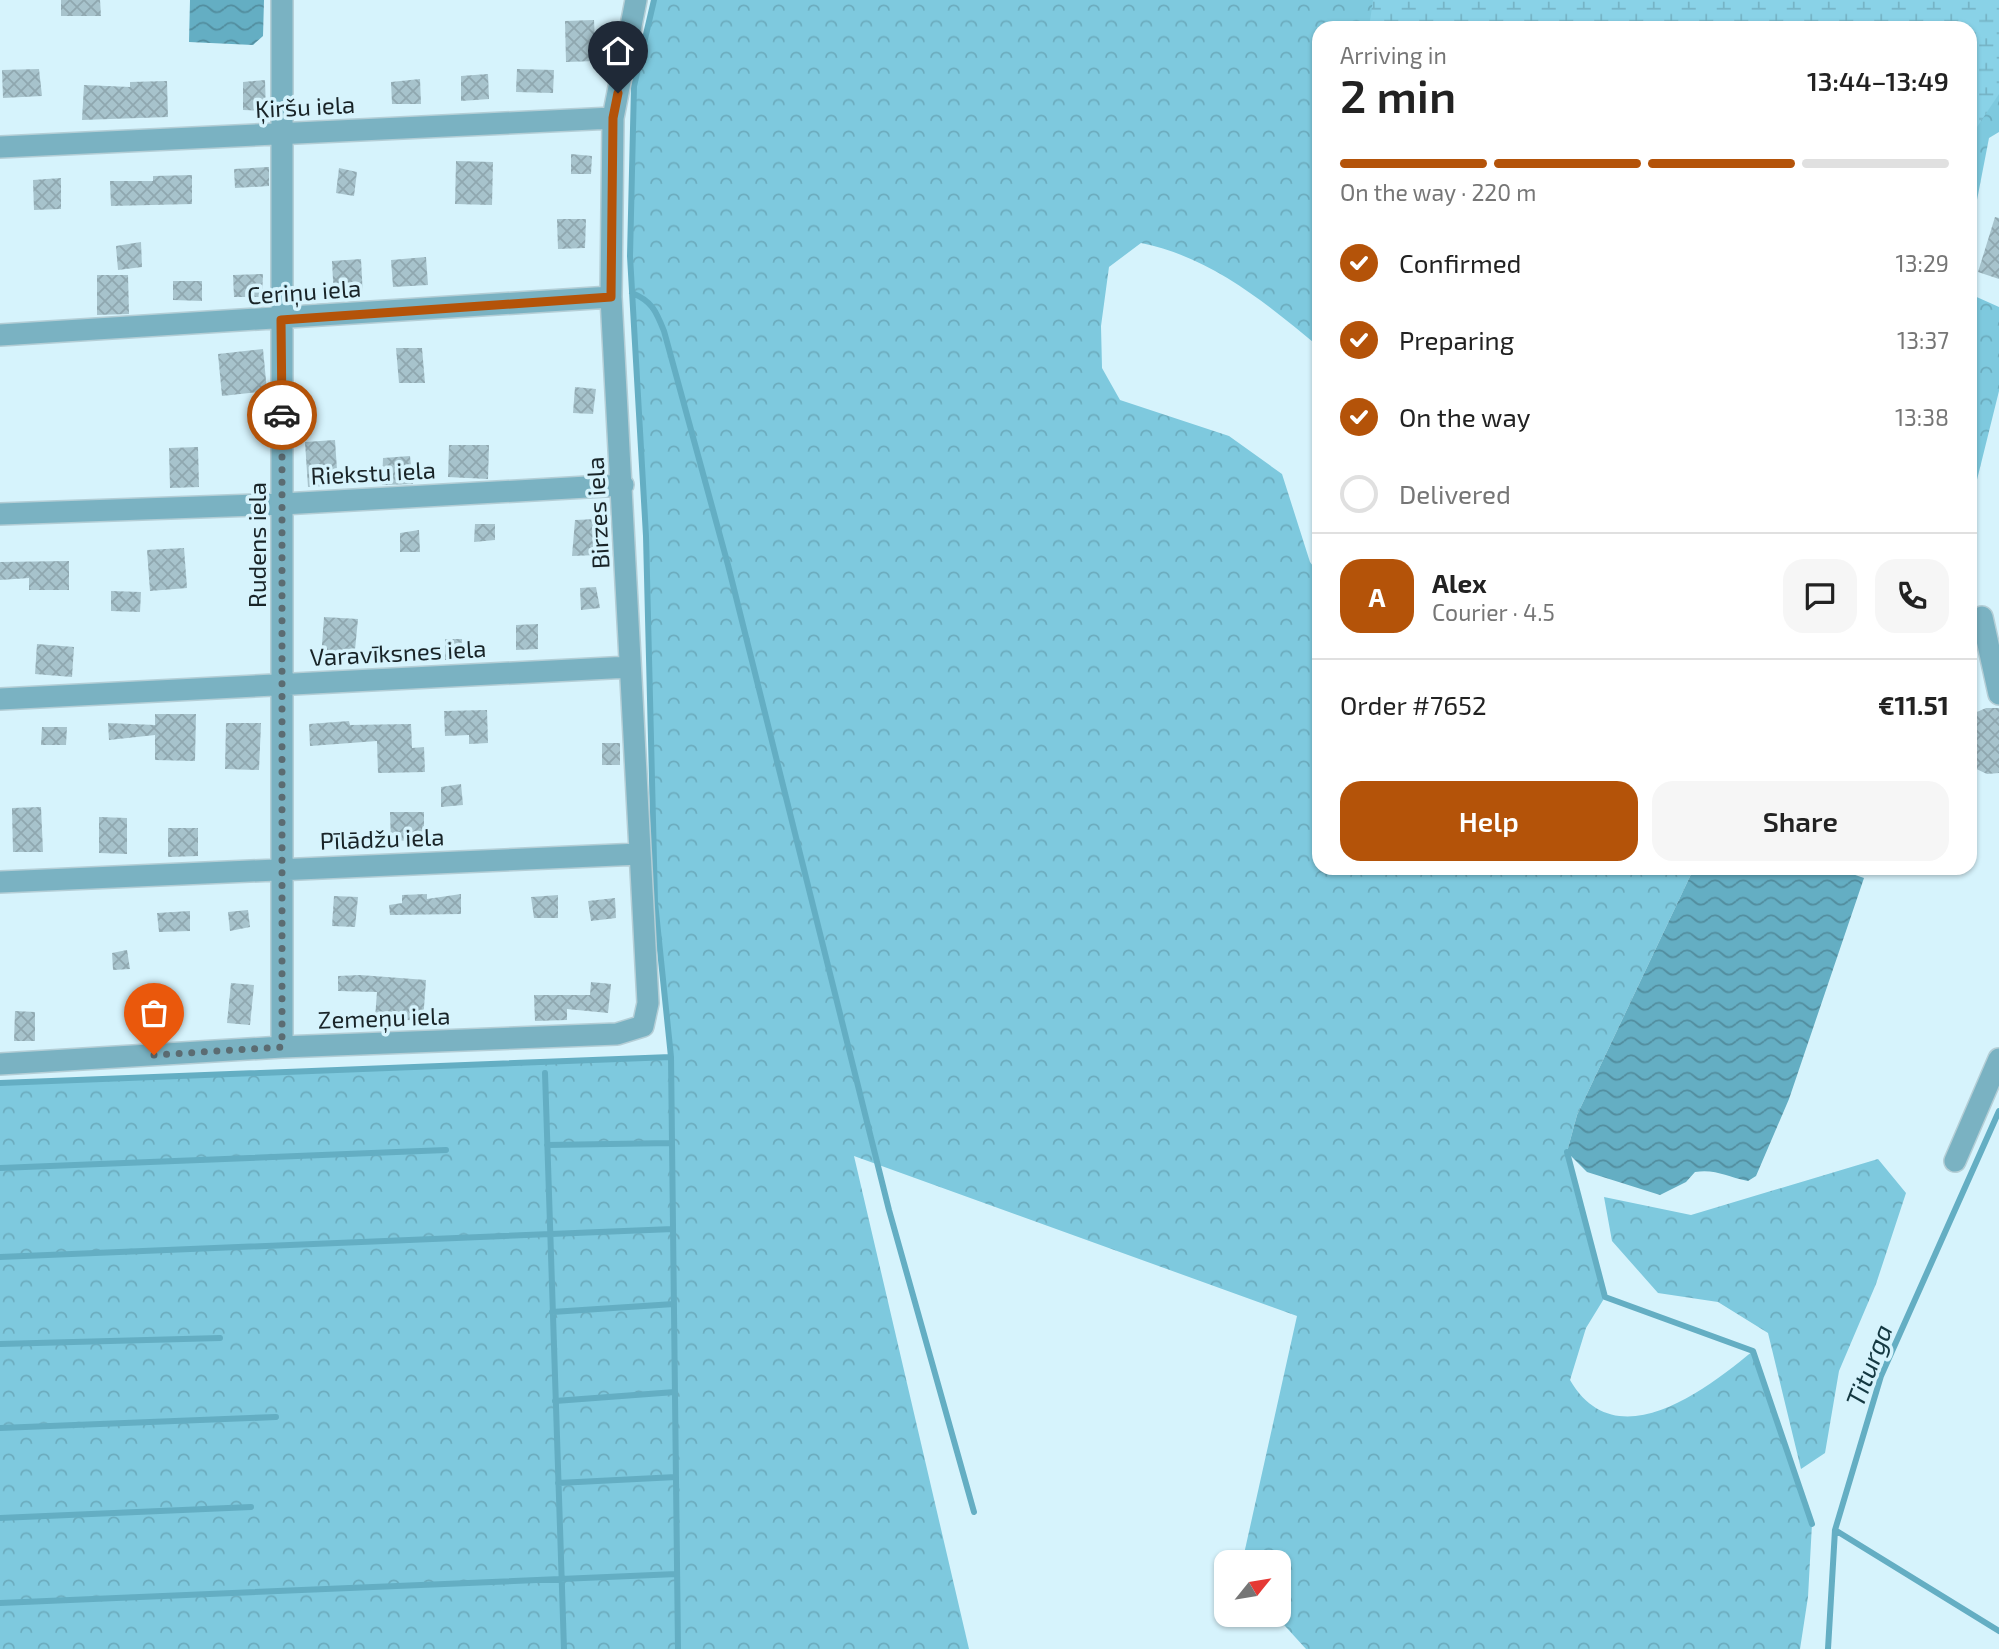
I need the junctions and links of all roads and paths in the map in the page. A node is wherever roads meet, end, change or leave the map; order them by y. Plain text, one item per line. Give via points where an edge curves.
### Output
1 (282, 0) edge
2 (636, 0) edge
3 (613, 118) junction
4 (281, 134) junction
5 (0, 147) edge
6 (611, 297) junction
7 (281, 320) junction
8 (0, 335) edge
9 (623, 485) junction
10 (282, 504) junction
11 (0, 514) edge
12 (1982, 617) dead end
13 (630, 667) junction
14 (282, 684) junction
15 (1999, 694) edge
16 (0, 699) edge
17 (640, 854) junction
18 (280, 868) junction
19 (0, 882) edge
20 (643, 1026) joint
21 (282, 1047) junction
22 (1999, 1059) edge
23 (0, 1064) edge
24 (1955, 1161) dead end

1 - 4 street, Rudens iela
2 - 3 street, Birzes iela
3 - 4 street, Ķiršu iela
3 - 6 street, Birzes iela
4 - 5 street, Ķiršu iela
4 - 7 street, Rudens iela
6 - 7 street, Ceriņu iela
6 - 9 street, Birzes iela
7 - 8 street, Ceriņu iela
7 - 10 street, Rudens iela
9 - 10 street, Riekstu iela
9 - 13 street, Birzes iela
10 - 11 street, Riekstu iela
10 - 14 street, Rudens iela
12 - 15 street
13 - 14 street, Varavīksnes iela
13 - 17 street, Birzes iela
14 - 16 street, Varavīksnes iela
14 - 18 street, Rudens iela
17 - 18 street, Pīlādžu iela
17 - 20 street, Birzes iela via 648,1003
18 - 19 street, Pīlādžu iela
18 - 21 street, Rudens iela
20 - 21 street, Zemeņu iela via 617,1034
21 - 23 street, Zemeņu iela
22 - 24 street

